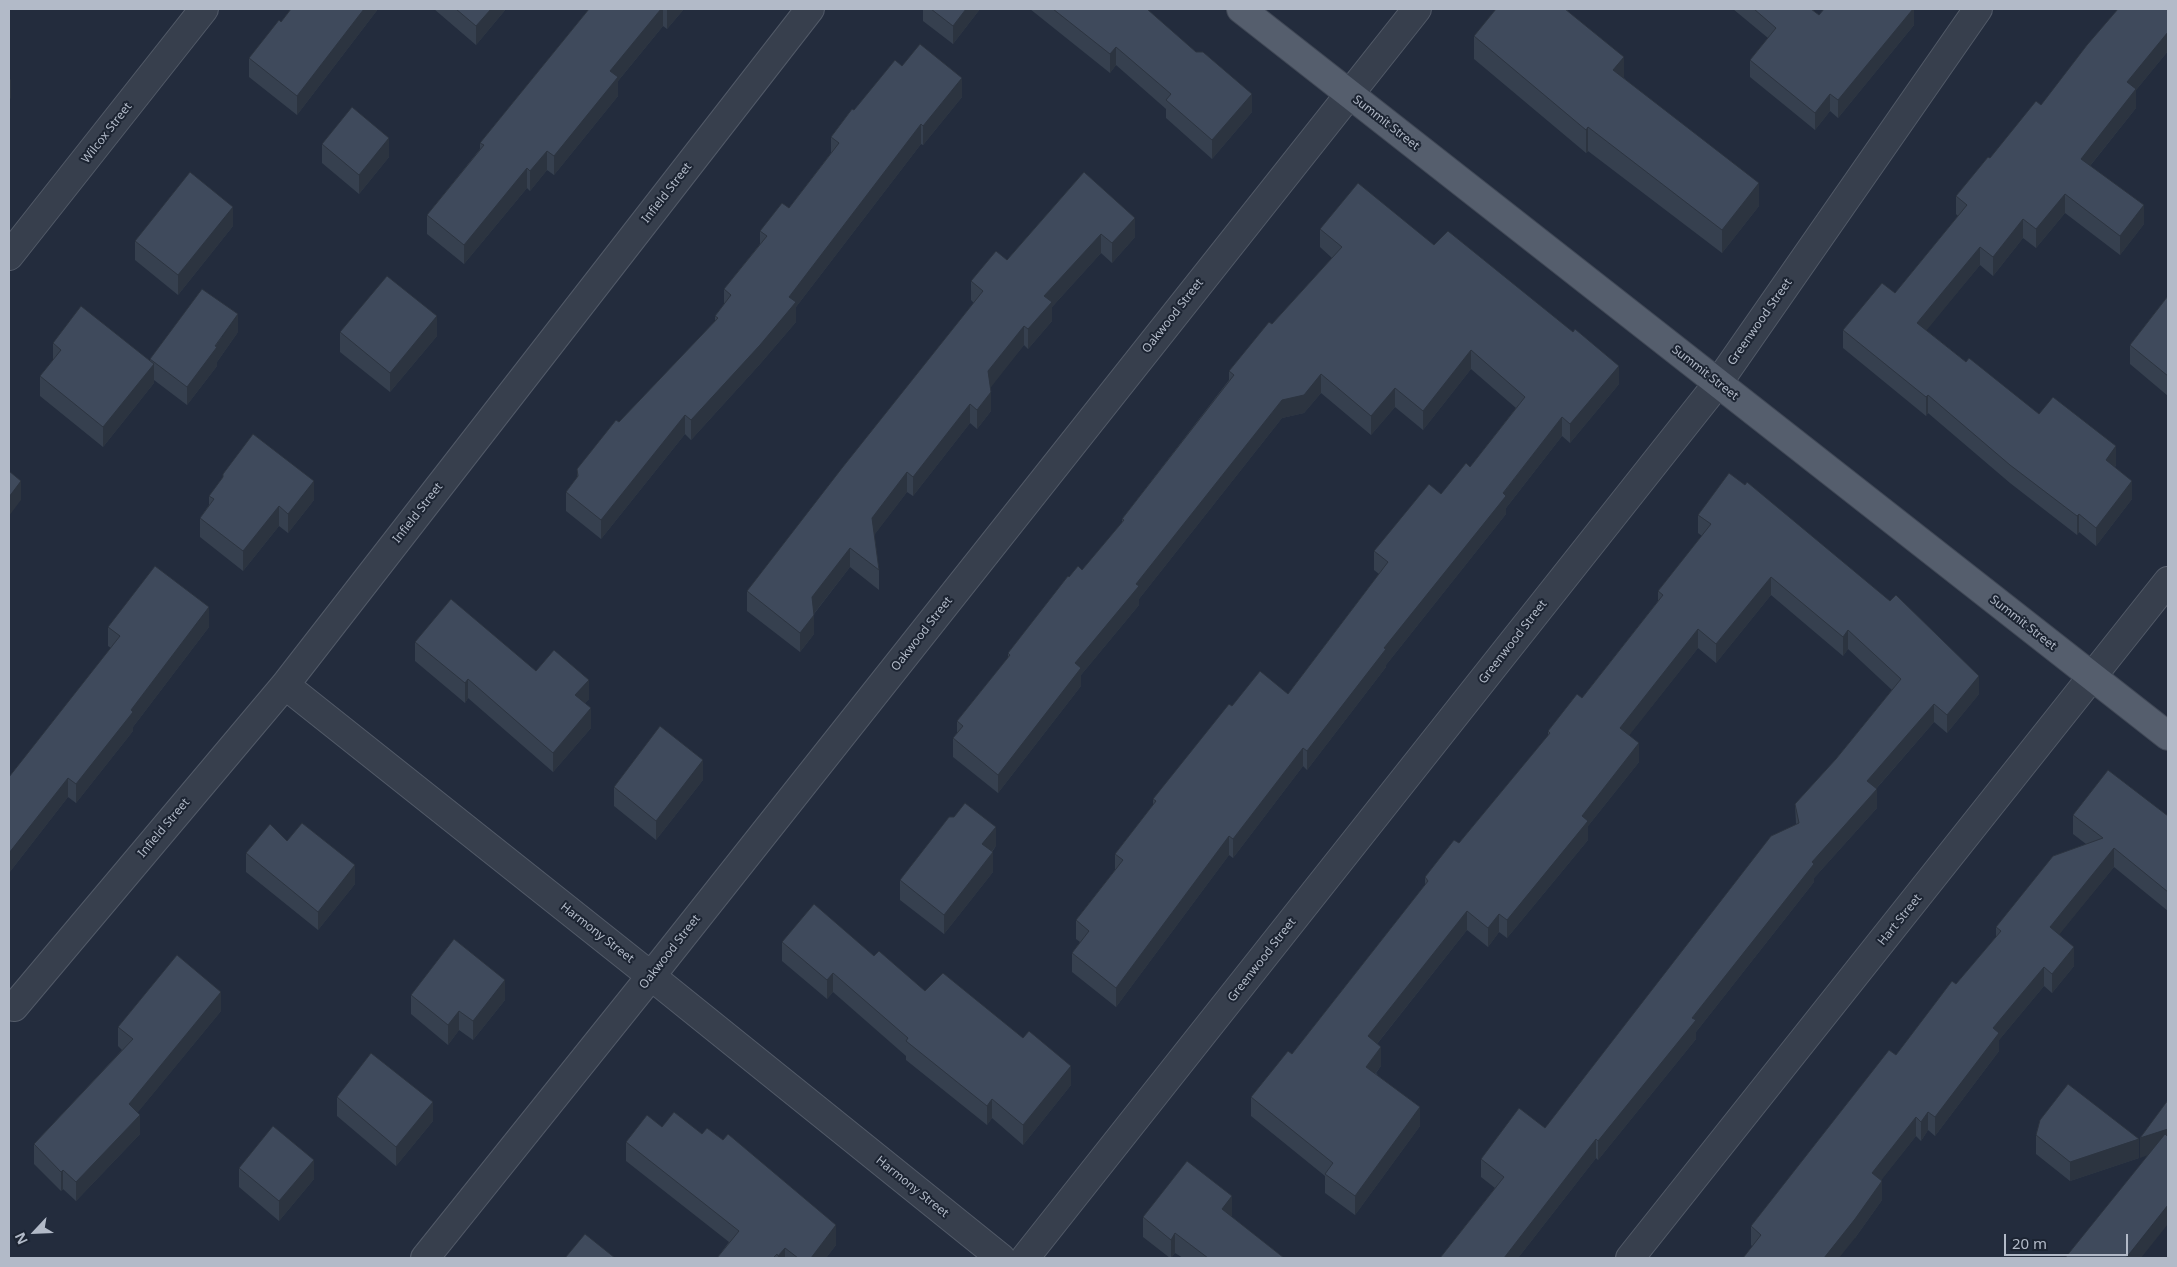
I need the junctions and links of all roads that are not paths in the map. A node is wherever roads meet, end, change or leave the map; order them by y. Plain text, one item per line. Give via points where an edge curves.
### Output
1 (204, 9) edge
2 (810, 9) edge
3 (1241, 9) edge
4 (1416, 9) edge
5 (1978, 9) edge
6 (1349, 94) junction
7 (9, 256) edge
8 (1718, 383) junction
9 (2168, 581) edge
10 (2093, 677) junction
11 (285, 685) junction
12 (2168, 736) edge
13 (651, 976) junction
14 (14, 1007) dead end
15 (425, 1258) edge
16 (1001, 1258) edge
17 (1025, 1258) edge
18 (1630, 1258) edge

1 - 7 street, Wilcox Street
2 - 11 street, Infield Street
3 - 6 main road, Summit Street
4 - 6 street, Oakwood Street
5 - 8 street, Greenwood Street
6 - 8 main road, Summit Street
6 - 13 street, Oakwood Street
8 - 10 main road, Summit Street
8 - 17 street, Greenwood Street
9 - 10 street, Hart Street
10 - 12 main road, Summit Street
10 - 18 street, Hart Street
11 - 13 street, Harmony Street
11 - 14 street, Infield Street
13 - 15 street, Oakwood Street
13 - 16 street, Harmony Street

